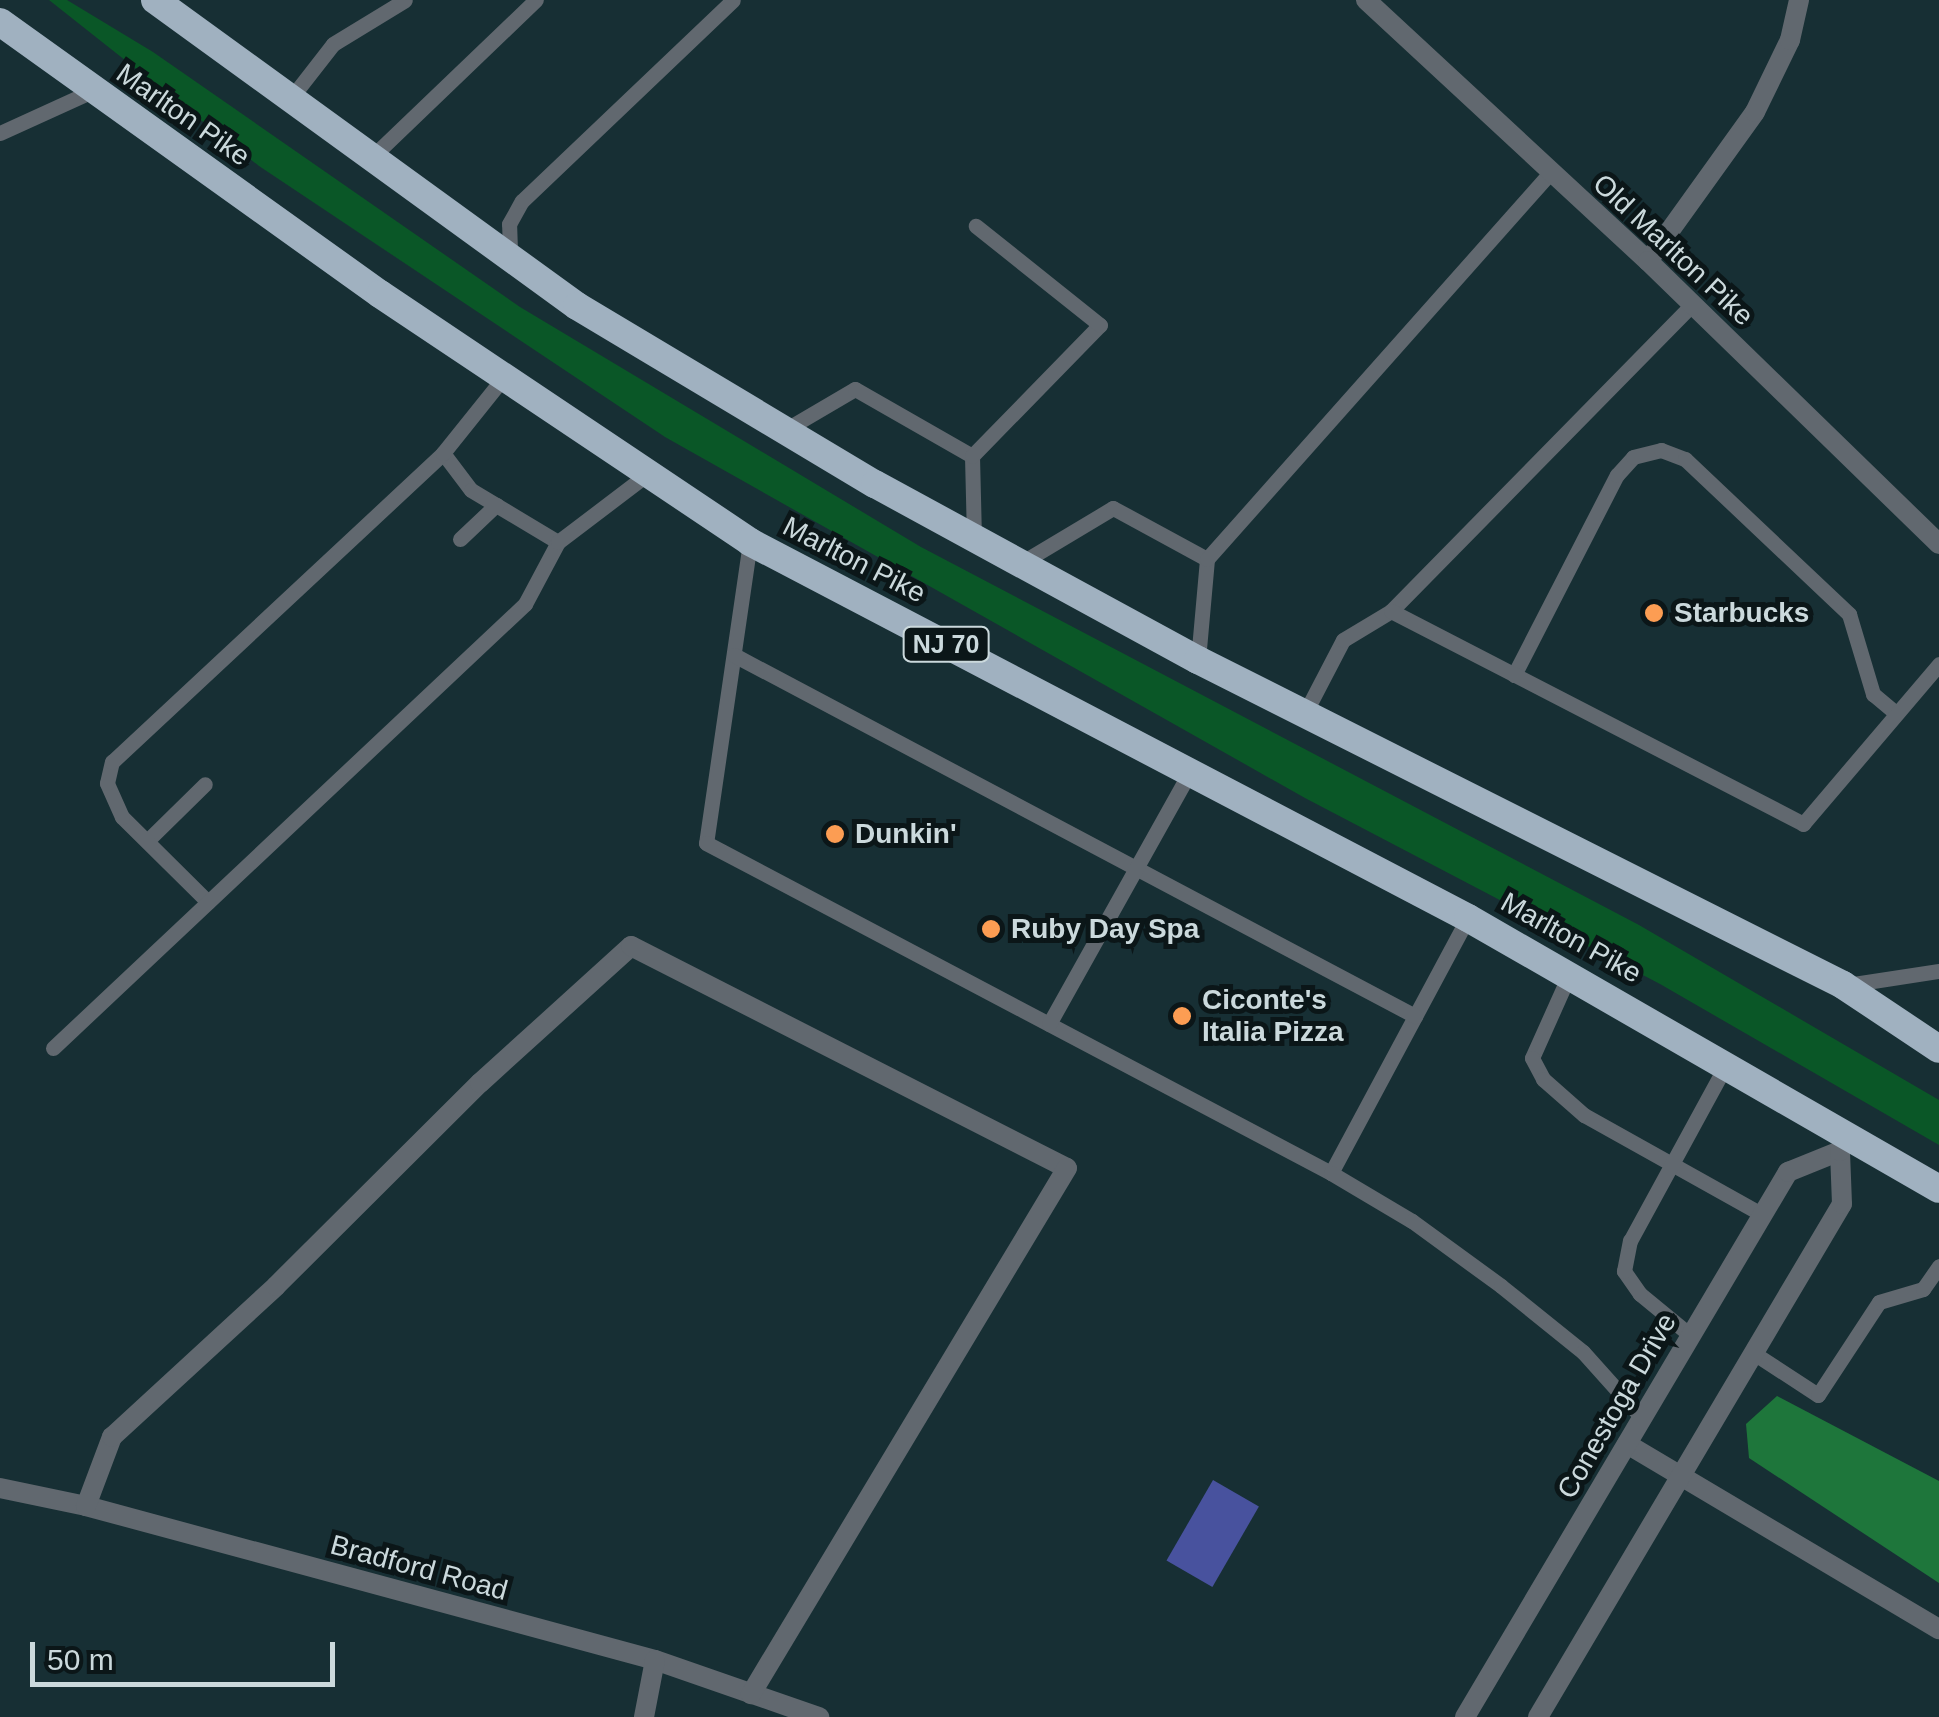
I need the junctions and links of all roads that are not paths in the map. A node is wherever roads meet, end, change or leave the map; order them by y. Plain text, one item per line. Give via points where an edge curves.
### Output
1 (155, 0) edge
2 (405, 0) edge
3 (536, 0) edge
4 (733, 0) edge
5 (1366, 0) edge
6 (1799, 0) edge
7 (0, 22) edge
8 (92, 91) junction
9 (291, 98) junction
10 (0, 133) edge
11 (372, 157) junction
12 (1550, 174) junction
13 (976, 226) dead end
14 (516, 261) junction
15 (1648, 261) junction
16 (1692, 304) junction
17 (503, 378) junction
18 (784, 430) junction
19 (442, 453) junction
20 (972, 456) junction
21 (649, 473) junction
22 (496, 505) junction
23 (974, 538) junction
24 (460, 539) dead end
25 (558, 542) junction
26 (750, 542) junction
27 (1939, 544) edge
28 (1206, 560) junction
29 (1021, 563) junction
30 (1391, 611) junction
31 (734, 655) junction
32 (1198, 660) junction
33 (1939, 664) edge
34 (1514, 674) junction
35 (1305, 713) junction
36 (1896, 713) junction
37 (1190, 772) junction
38 (205, 784) dead end
39 (146, 841) junction
40 (1134, 868) junction
41 (208, 902) junction
42 (1468, 918) junction
43 (1939, 971) edge
44 (1570, 973) junction
45 (1843, 985) junction
46 (1415, 1016) junction
47 (1049, 1024) junction
48 (53, 1048) dead end
49 (1939, 1049) edge
50 (1727, 1063) junction
51 (1844, 1143) junction
52 (1671, 1164) junction
53 (1331, 1173) junction
54 (1939, 1189) edge
55 (1760, 1214) junction
56 (1939, 1266) edge
57 (1924, 1289) junction
58 (1939, 1300) edge
59 (1690, 1335) junction
60 (1756, 1354) junction
61 (1642, 1418) junction
62 (1627, 1444) junction
63 (1681, 1479) junction
64 (0, 1488) edge
65 (86, 1506) junction
66 (1939, 1629) edge
67 (655, 1660) junction
68 (751, 1694) junction
69 (644, 1717) edge
70 (819, 1717) edge
71 (1465, 1717) edge
72 (1538, 1717) edge

1 - 9 highway
2 - 9 lane via 333,44
3 - 11 lane
4 - 14 lane via 522,201 507,236
5 - 12 street, Old Marlton Pike
6 - 15 street via 1790,40 1755,112
7 - 8 highway, Marlton Pike / NJ 70
8 - 10 lane
8 - 17 highway, Marlton Pike / NJ 70
9 - 11 highway
11 - 14 highway
12 - 15 street, Old Marlton Pike
12 - 28 lane
13 - 20 lane via 1100,325
14 - 18 highway via 577,306
15 - 16 street, Old Marlton Pike
16 - 27 street, Old Marlton Pike
16 - 30 lane
17 - 19 lane
17 - 21 highway, Marlton Pike / NJ 70
18 - 20 lane via 856,389
18 - 23 highway
19 - 22 lane via 470,490
19 - 39 lane via 112,762 108,783 122,816
20 - 23 lane
21 - 25 lane
21 - 26 highway, Marlton Pike / NJ 70
22 - 24 lane
22 - 25 lane
23 - 29 highway
25 - 41 lane via 525,604
26 - 31 lane
26 - 37 highway, Marlton Pike / NJ 70
28 - 29 lane via 1113,508
28 - 32 lane
29 - 32 highway
30 - 34 lane
30 - 35 lane via 1343,640
31 - 40 lane
31 - 47 lane via 706,842
32 - 35 highway
33 - 36 lane
34 - 36 lane via 1803,824
34 - 36 lane via 1624,464 1661,450 1686,459 1843,607 1873,694
35 - 45 highway
37 - 40 lane
37 - 42 highway, Marlton Pike / NJ 70
38 - 39 lane
39 - 41 lane
40 - 46 lane
40 - 47 lane
41 - 48 lane
42 - 44 highway, Marlton Pike / NJ 70
42 - 46 lane
43 - 45 lane
44 - 50 highway, Marlton Pike / NJ 70
44 - 52 lane via 1532,1058 1584,1114
45 - 49 highway
46 - 53 lane
47 - 53 lane
50 - 51 highway, Marlton Pike / NJ 70
50 - 52 lane
51 - 54 highway, Marlton Pike / NJ 70
51 - 55 street, Conestoga Drive via 1788,1172
51 - 60 street via 1842,1204
52 - 55 lane
52 - 59 lane via 1630,1241 1624,1271 1640,1294
53 - 61 lane via 1412,1220 1501,1286 1583,1352
55 - 59 street, Conestoga Drive
56 - 57 lane
57 - 58 lane
57 - 60 lane via 1879,1302 1818,1395
59 - 61 street, Conestoga Drive
60 - 63 street
61 - 62 street, Conestoga Drive
62 - 63 street
62 - 71 street, Conestoga Drive
63 - 66 street
63 - 72 street
64 - 65 street, Bradford Road
65 - 67 street, Bradford Road
65 - 68 street via 112,1437 630,946 1066,1168
67 - 68 street, Bradford Road
67 - 69 street
68 - 70 street, Bradford Road

